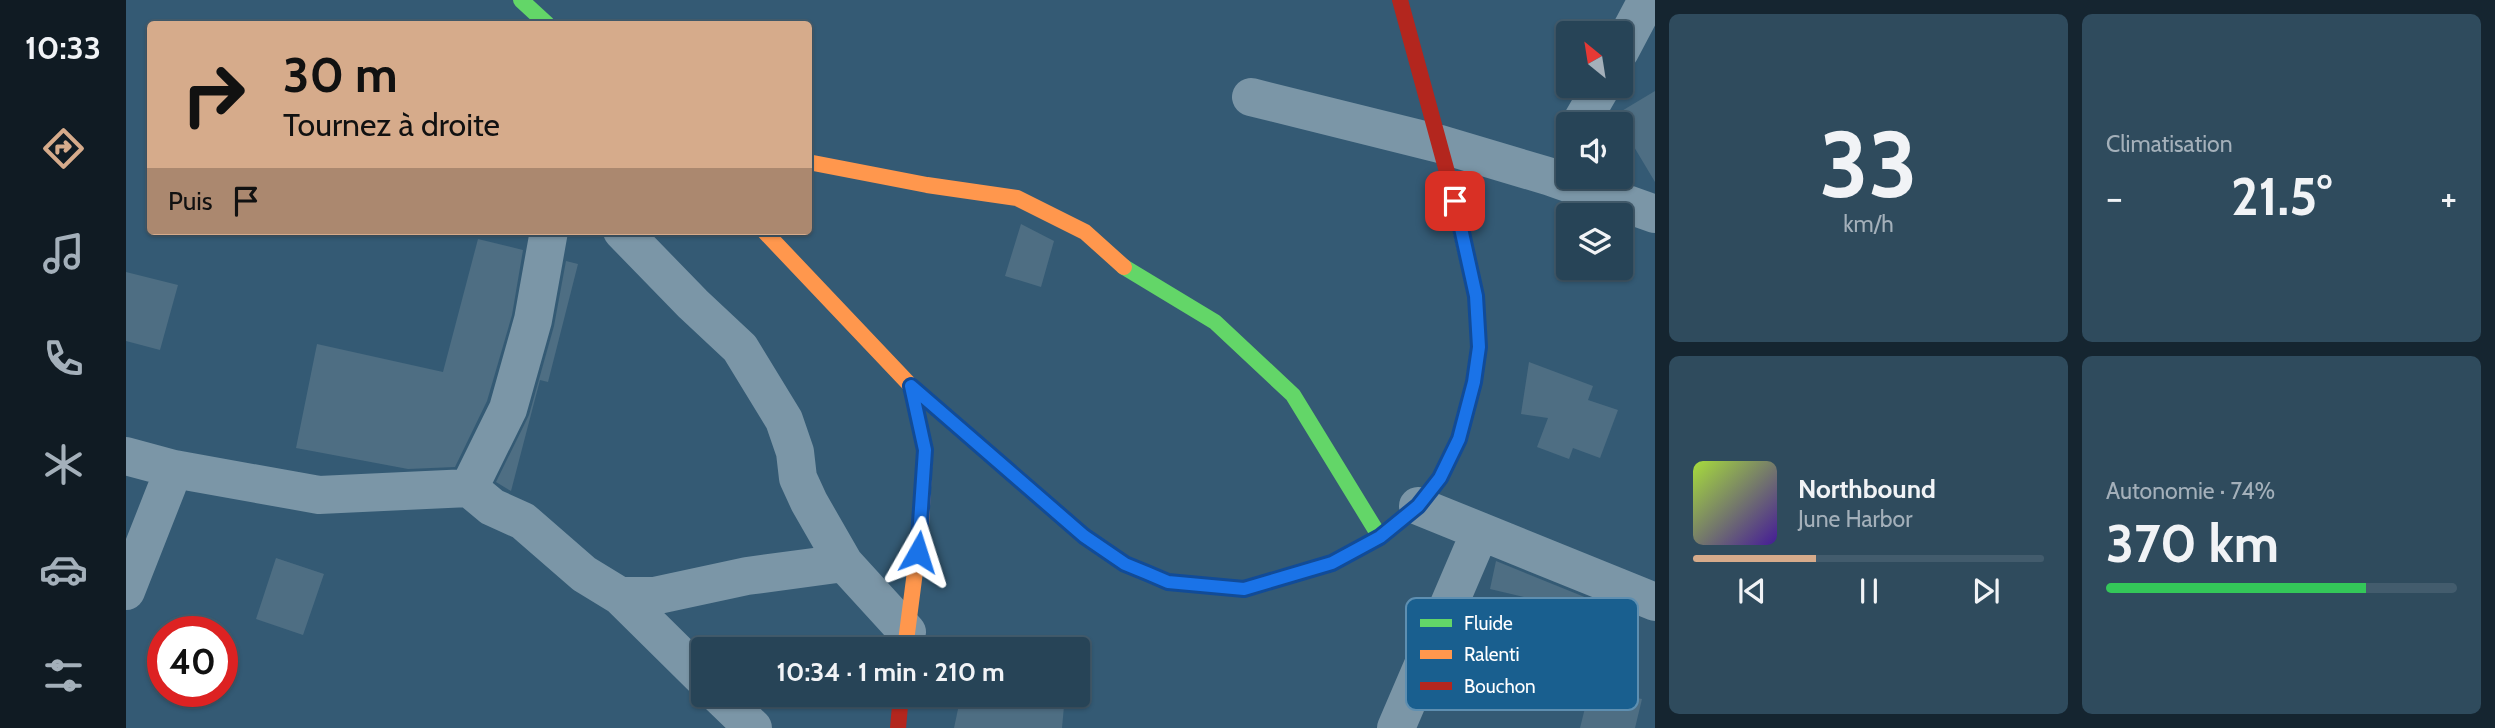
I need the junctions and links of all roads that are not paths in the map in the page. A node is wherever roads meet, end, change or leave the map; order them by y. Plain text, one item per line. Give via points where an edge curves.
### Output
1 (521, 0) edge
2 (1400, 0) edge
3 (1647, 0) edge
4 (544, 21) edge
5 (1633, 26) edge
6 (1251, 97) dead end
7 (1440, 144) junction
8 (1556, 162) edge
9 (812, 163) edge
10 (1609, 189) edge
11 (1655, 214) edge
12 (549, 235) edge
13 (626, 235) edge
14 (768, 235) edge
15 (911, 386) junction
16 (126, 456) edge
17 (174, 469) junction
18 (469, 488) junction
19 (1418, 506) junction
20 (1480, 532) junction
21 (1380, 537) junction
22 (844, 563) junction
23 (126, 591) edge
24 (620, 596) junction
25 (1452, 598) edge
26 (1655, 602) edge
27 (904, 637) edge
28 (906, 637) edge
29 (691, 666) edge
30 (1406, 705) edge
31 (731, 707) edge
32 (900, 707) edge
33 (753, 728) edge
34 (898, 728) edge
35 (1396, 728) edge

1 - 4 street
2 - 7 street
3 - 5 street
6 - 7 street
7 - 8 street
7 - 19 street via 1476,296 1479,347 1459,439 1440,478
9 - 21 street via 1017,198 1085,232 1119,264 1215,322 1293,395
10 - 11 street
12 - 18 street via 533,320 508,409
13 - 22 street via 740,348 785,420 798,478
14 - 15 street
15 - 21 street via 1084,536 1125,564 1168,582 1244,589 1332,563
15 - 28 street via 925,450
16 - 17 street
17 - 18 street via 319,495
17 - 23 street
18 - 24 street via 492,507 523,521 584,574
19 - 20 street
19 - 21 street
20 - 25 street
20 - 26 street
22 - 24 street via 747,576 654,596
22 - 27 street
24 - 29 street
30 - 35 street
31 - 33 street
32 - 34 street

